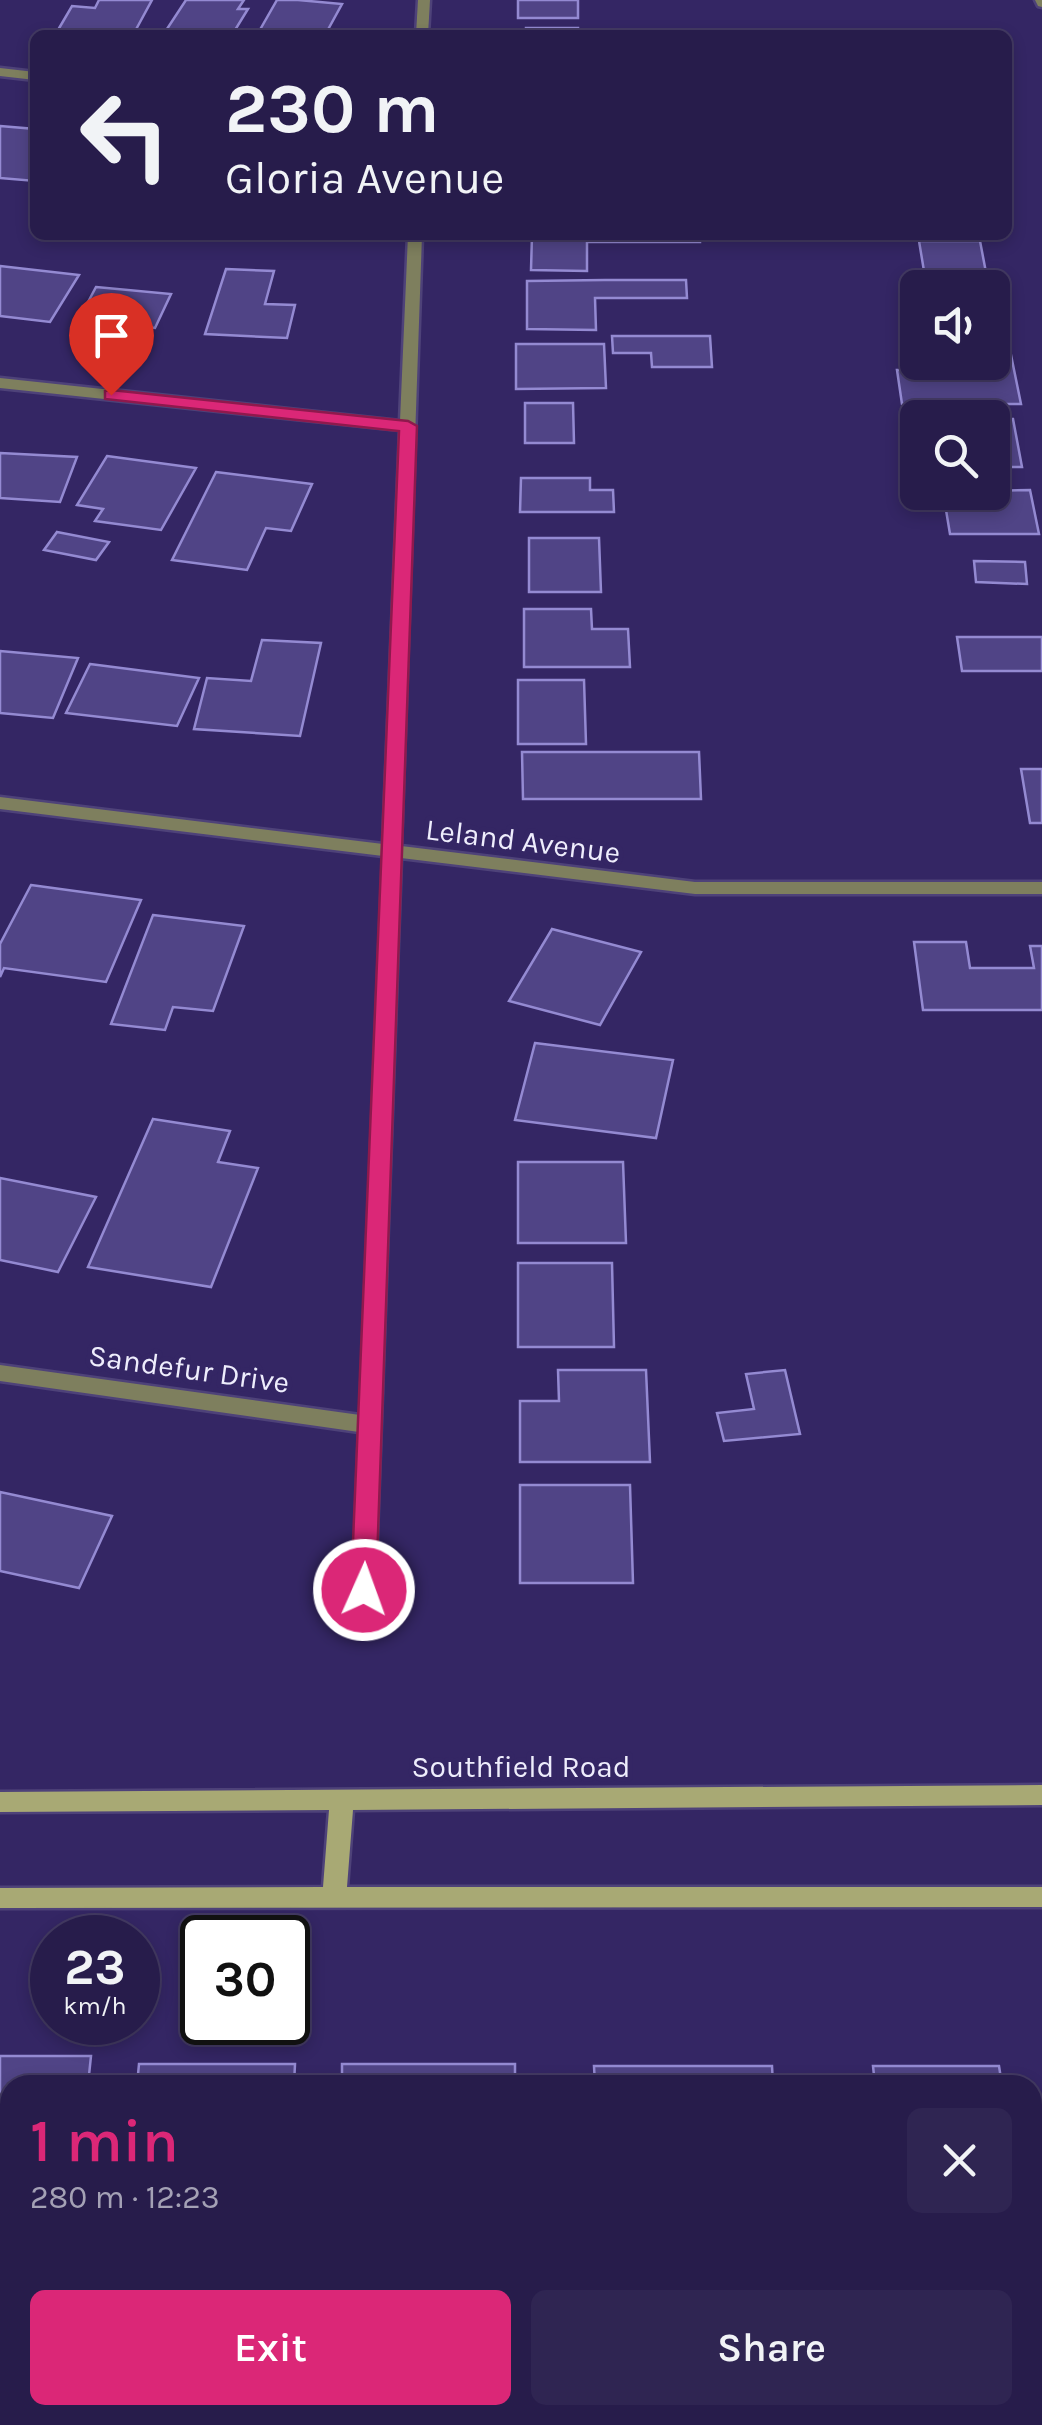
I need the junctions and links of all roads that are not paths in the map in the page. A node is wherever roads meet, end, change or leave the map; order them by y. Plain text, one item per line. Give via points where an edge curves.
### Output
1 (424, 0) edge
2 (422, 30) edge
3 (0, 72) edge
4 (30, 75) edge
5 (414, 240) edge
6 (0, 383) edge
7 (408, 426) junction
8 (0, 803) edge
9 (393, 852) junction
10 (1042, 888) edge
11 (0, 1373) edge
12 (370, 1425) junction
13 (364, 1590) dead end
14 (1042, 1795) edge
15 (342, 1800) junction
16 (0, 1802) edge
17 (1042, 1897) edge
18 (0, 1898) edge
19 (334, 1898) junction

1 - 2 street
3 - 4 street
5 - 7 street
6 - 7 street
7 - 9 street
8 - 9 street, Leland Avenue
9 - 10 street, Leland Avenue via 695,888
9 - 12 street
11 - 12 street, Sandefur Drive
12 - 13 street
14 - 15 main road, Southfield Road
15 - 16 main road, Southfield Road
15 - 19 main road
17 - 19 main road
18 - 19 main road

